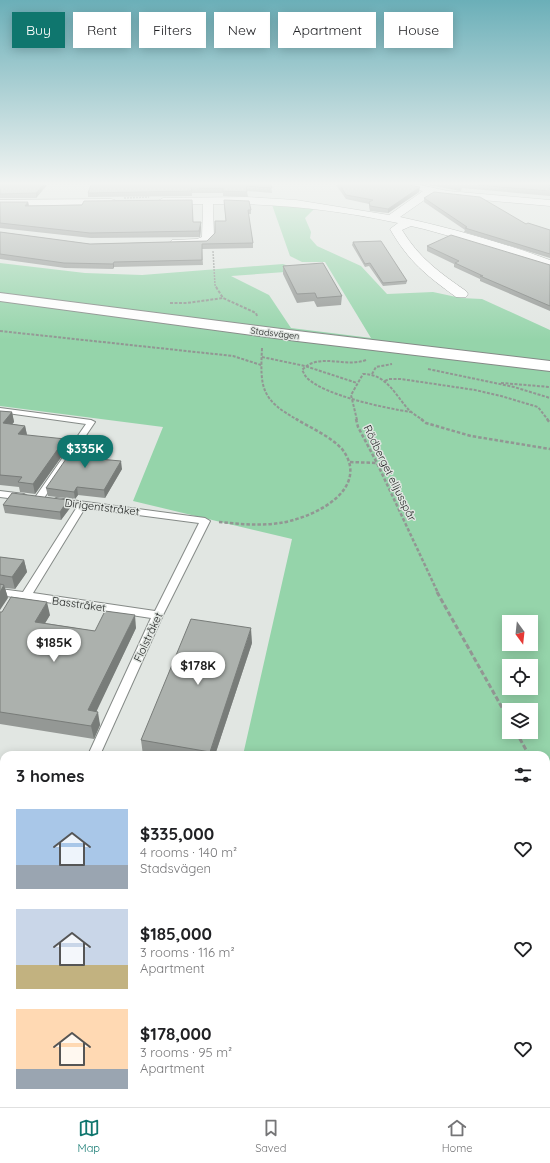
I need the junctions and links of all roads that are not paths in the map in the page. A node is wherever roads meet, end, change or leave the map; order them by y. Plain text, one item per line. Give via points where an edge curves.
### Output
1 (208, 237) edge
2 (400, 237) edge
3 (461, 237) edge
4 (164, 243) edge
5 (550, 264) edge
6 (461, 294) dead end
7 (0, 297) edge
8 (550, 366) edge
9 (0, 410) edge
10 (0, 494) edge
11 (39, 499) junction
12 (83, 504) junction
13 (205, 521) joint
14 (0, 592) edge
15 (21, 595) junction
16 (8, 607) edge
17 (158, 615) junction
18 (96, 751) edge

1 - 4 street via 203,242
2 - 6 street via 407,248 428,270
3 - 5 street
7 - 8 main road, Stadsvägen
9 - 11 lane via 91,422
10 - 11 lane, Dirigentstråket
11 - 12 lane, Dirigentstråket
12 - 13 lane, Dirigentstråket
12 - 15 lane
13 - 17 lane, Fiolstråket
14 - 15 lane, Basstråket
15 - 16 lane
15 - 17 lane, Basstråket
17 - 18 lane, Fiolstråket

